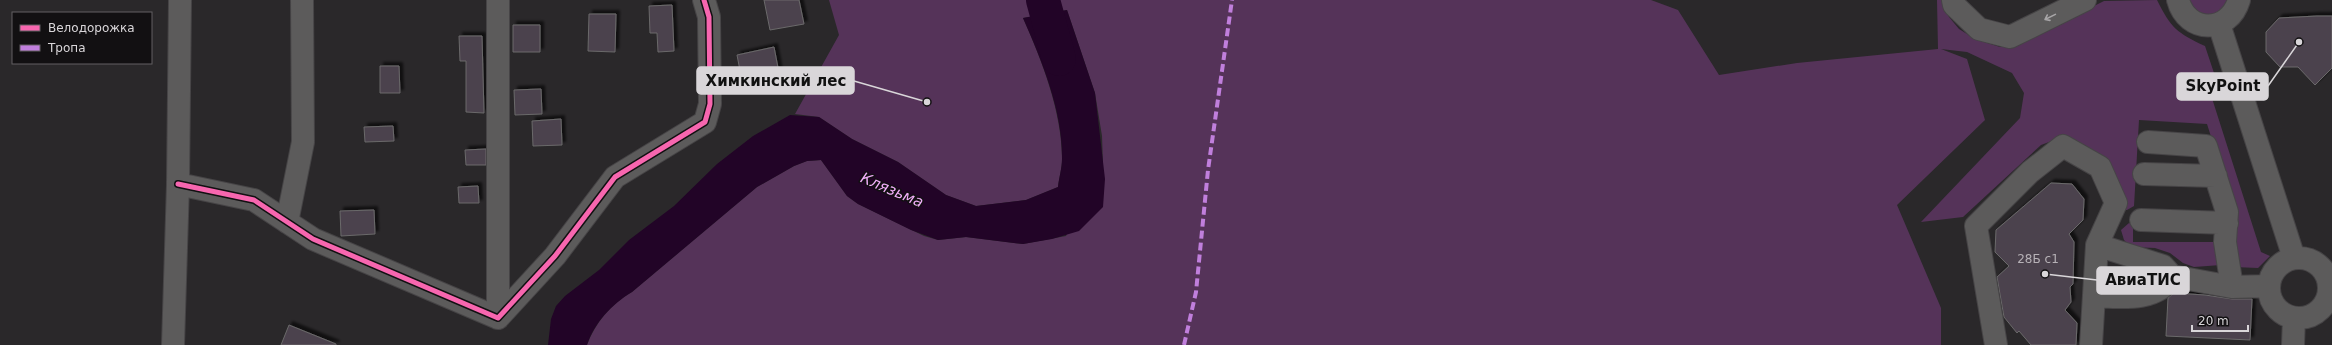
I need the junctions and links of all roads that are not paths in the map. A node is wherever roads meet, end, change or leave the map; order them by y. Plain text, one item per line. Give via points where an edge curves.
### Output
1 (180, 0) edge
2 (302, 0) edge
3 (498, 0) edge
4 (704, 0) edge
5 (1953, 0) edge
6 (2085, 0) edge
7 (2178, 0) edge
8 (2239, 0) edge
9 (2220, 24) junction
10 (2148, 142) dead end
11 (2144, 174) dead end
12 (2216, 176) junction
13 (178, 184) junction
14 (2141, 220) dead end
15 (287, 222) junction
16 (2227, 223) junction
17 (2097, 245) junction
18 (2294, 258) junction
19 (2172, 276) junction
20 (2331, 284) edge
21 (2269, 286) junction
22 (2232, 287) junction
23 (2094, 296) junction
24 (498, 318) junction
25 (2294, 318) junction
26 (173, 345) edge
27 (1996, 345) edge
28 (2091, 345) edge
29 (2293, 345) edge

1 - 13 street
2 - 15 street via 303,142
3 - 24 street
4 - 24 street via 709,17 710,104 705,122 615,177 555,256
6 -> 5 street via 2010,37 1979,29 1954,5
7 - 9 street via 2182,11 2189,19 2204,25
8 - 9 street via 2232,14
9 - 18 street
10 - 12 street via 2206,146
11 - 12 street
12 - 16 street via 2227,212
13 - 15 street via 254,200
13 - 26 street
14 - 16 street
15 - 24 street via 313,239
16 - 22 street via 2226,242
17 - 19 street via 2163,266
17 - 23 street
17 - 27 street via 2116,203 2100,167 2063,146 2030,172 1976,226
18 - 20 street via 2313,261 2324,270
18 - 21 street via 2277,268 2271,276
19 - 22 street
19 - 23 street via 2169,282 2152,294 2126,297
20 - 25 street via 2326,302 2320,310 2308,317
21 - 22 street
21 - 25 street via 2273,304
23 - 28 street
25 - 29 street

